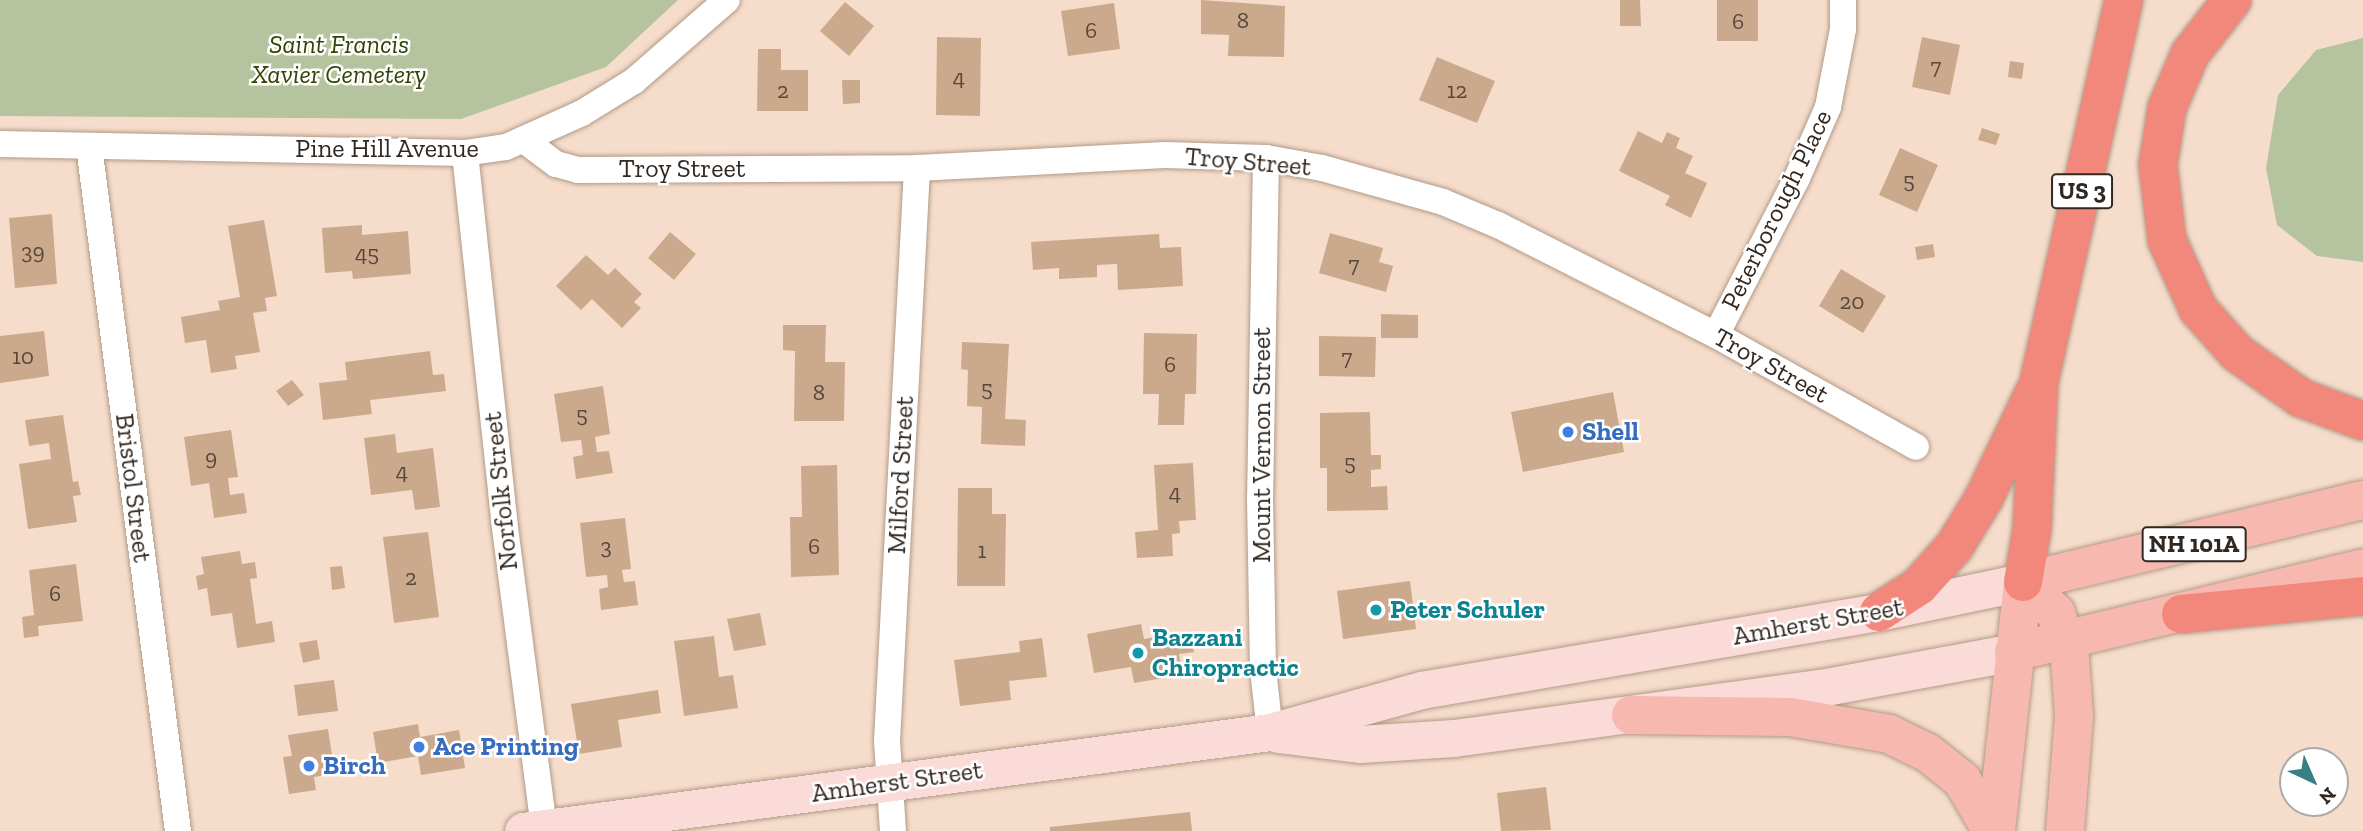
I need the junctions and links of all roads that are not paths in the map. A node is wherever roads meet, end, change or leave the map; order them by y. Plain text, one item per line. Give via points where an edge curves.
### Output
1 (727, 0) edge
2 (1843, 0) edge
3 (2124, 0) edge
4 (2232, 0) edge
5 (524, 140) junction
6 (0, 144) edge
7 (89, 146) junction
8 (465, 153) junction
9 (1266, 158) junction
10 (917, 168) junction
11 (1716, 335) junction
12 (2039, 382) junction
13 (2363, 421) edge
14 (1916, 447) dead end
15 (2363, 500) edge
16 (2363, 568) edge
17 (2023, 582) junction
18 (2363, 596) edge
19 (1879, 612) junction
20 (2182, 614) junction
21 (2066, 641) junction
22 (2014, 652) junction
23 (1631, 715) junction
24 (1270, 732) junction
25 (887, 783) junction
26 (534, 830) edge
27 (178, 831) edge
28 (893, 831) edge
29 (1994, 831) edge
30 (2065, 831) edge

1 - 5 street, Pine Hill Avenue via 634,81 582,113
2 - 11 street, Peterborough Place via 1843,29 1828,107
3 - 12 highway, US 3
4 - 13 highway via 2190,54 2167,108 2158,165 2167,240 2198,309 2237,353 2301,398
5 - 8 street, Pine Hill Avenue
5 - 10 street, Troy Street via 556,164 578,170
6 - 7 street, Pine Hill Avenue
7 - 8 street, Pine Hill Avenue
7 - 27 street, Bristol Street
8 - 26 street, Norfolk Street
9 - 10 street, Troy Street via 1165,155
9 - 11 street, Troy Street via 1322,168 1443,202
9 - 24 street, Mount Vernon Street via 1259,498 1263,669
10 - 25 street, Milford Street
11 - 14 street, Troy Street
12 - 17 highway, US 3 via 2032,529
12 - 19 highway via 1984,498 1954,547 1919,586
15 - 17 main road, Amherst Street / NH 101A
16 - 20 main road, Amherst Street
17 - 19 main road, Amherst Street / NH 101A
17 - 21 main road via 2056,613
17 - 22 main road, US 3
18 - 20 highway
19 - 24 main road, Amherst Street / NH 101A via 1421,690
20 - 21 main road, Amherst Street
21 - 22 main road, Amherst Street / NH 101A
21 - 30 main road via 2074,716
22 - 23 main road, Amherst Street / NH 101A
22 - 29 main road, US 3
23 - 24 main road, Amherst Street / NH 101A via 1391,743 1329,743
23 - 29 main road via 1790,717 1889,734 1928,753 1962,780
24 - 25 main road, Amherst Street / NH 101A
25 - 26 main road, Amherst Street / NH 101A
25 - 28 street, Milford Street

